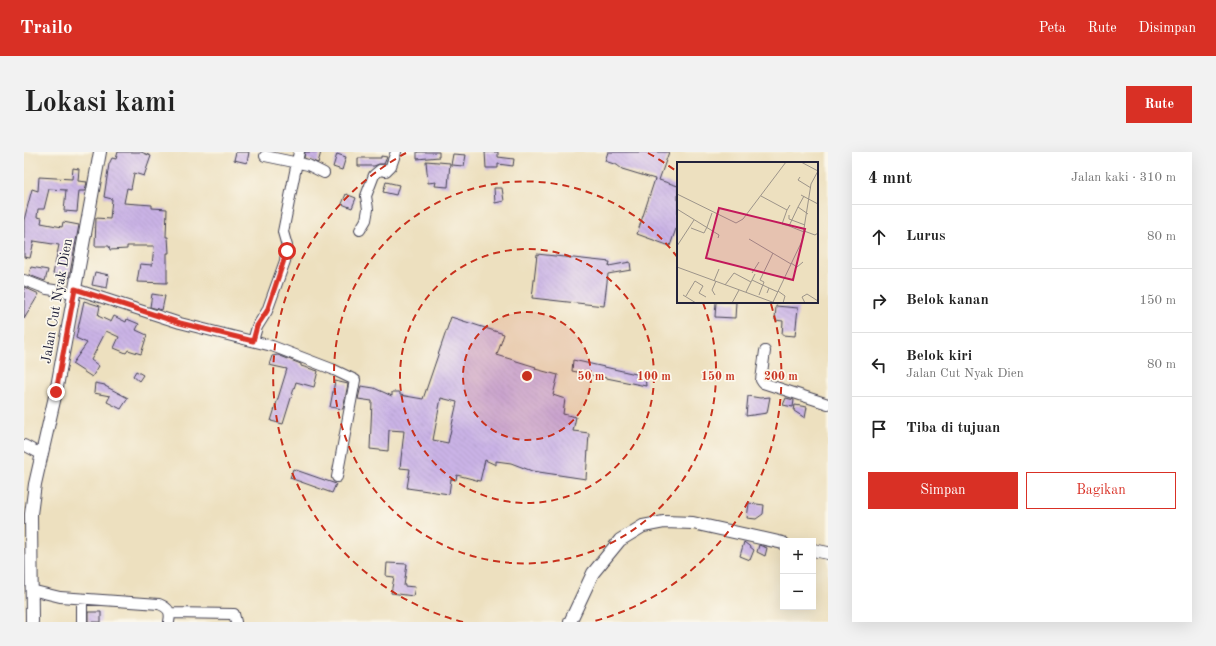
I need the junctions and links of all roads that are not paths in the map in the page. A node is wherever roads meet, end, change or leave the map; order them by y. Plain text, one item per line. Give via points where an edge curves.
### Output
1 (100, 152) edge
2 (299, 152) edge
3 (396, 152) edge
4 (265, 156) dead end
5 (297, 162) junction
6 (324, 173) dead end
7 (360, 230) dead end
8 (24, 280) edge
9 (75, 291) junction
10 (253, 341) junction
11 (765, 351) dead end
12 (828, 404) edge
13 (24, 445) edge
14 (43, 449) junction
15 (337, 477) dead end
16 (780, 542) edge
17 (816, 551) edge
18 (828, 553) edge
19 (29, 598) edge
20 (82, 598) junction
21 (170, 618) edge
22 (32, 622) edge
23 (82, 622) edge
24 (236, 622) edge
25 (570, 622) edge

1 - 9 street, Jalan Cut Nyak Dien
2 - 5 street
3 - 7 street via 391,166 386,171 380,170 374,175 366,196 366,220
4 - 5 street
5 - 6 street via 308,164
5 - 10 street via 283,232 287,246 285,261
8 - 9 street via 47,289
9 - 10 street via 180,323
9 - 14 street, Jalan Cut Nyak Dien
10 - 15 street via 332,369 354,380
11 - 12 street via 761,380 763,383
13 - 14 street via 37,452
14 - 19 street, Jalan Cut Nyak Dien via 31,514
16 - 25 street via 693,523 664,522 643,526 620,540 592,573
17 - 18 street
19 - 20 street
19 - 22 street, Jalan Cut Nyak Dien
20 - 21 street via 159,604 167,607
20 - 23 street
21 - 24 street via 234,614

